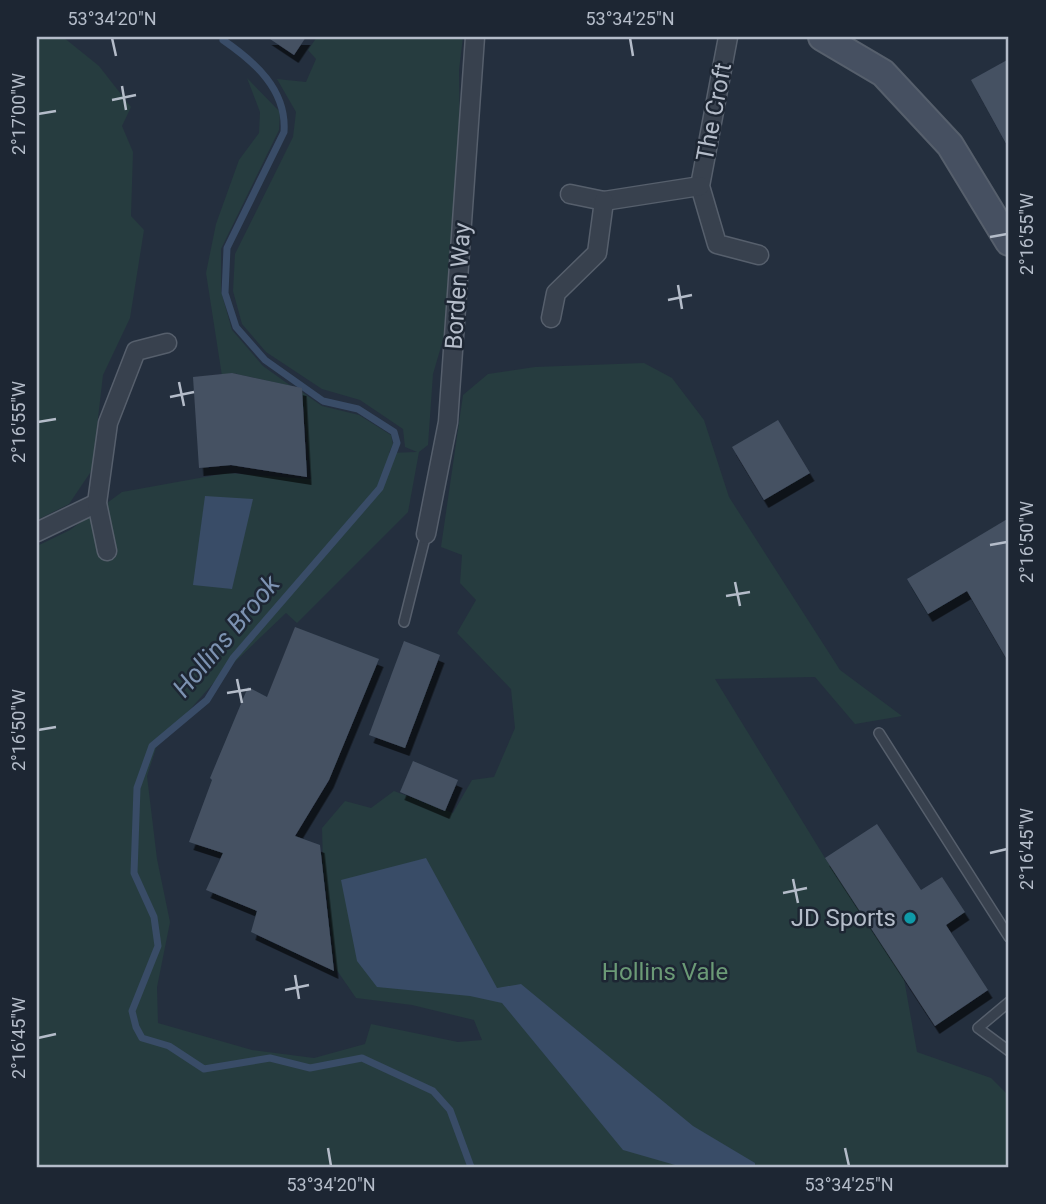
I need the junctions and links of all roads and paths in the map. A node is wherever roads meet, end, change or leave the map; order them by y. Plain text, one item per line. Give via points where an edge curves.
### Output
1 (475, 37) edge
2 (728, 37) edge
3 (822, 37) edge
4 (700, 186) junction
5 (570, 194) dead end
6 (604, 201) junction
7 (1009, 242) edge
8 (759, 255) dead end
9 (551, 318) dead end
10 (167, 343) dead end
11 (97, 503) junction
12 (37, 532) edge
13 (426, 534) joint
14 (107, 551) dead end
15 (404, 622) dead end
16 (879, 733) dead end
17 (1009, 937) edge
18 (1009, 1002) edge
19 (1009, 1051) edge

1 - 13 street, Borden Way via 448,422
2 - 4 street, The Croft
3 - 7 street via 883,73 950,145
4 - 6 street, The Croft
4 - 8 street, The Croft via 717,244
5 - 6 street, The Croft
6 - 9 street via 597,253 556,293
10 - 11 street via 136,351 108,423
11 - 12 street
11 - 14 street
13 - 15 lane
16 - 17 lane
18 - 19 lane via 978,1028

